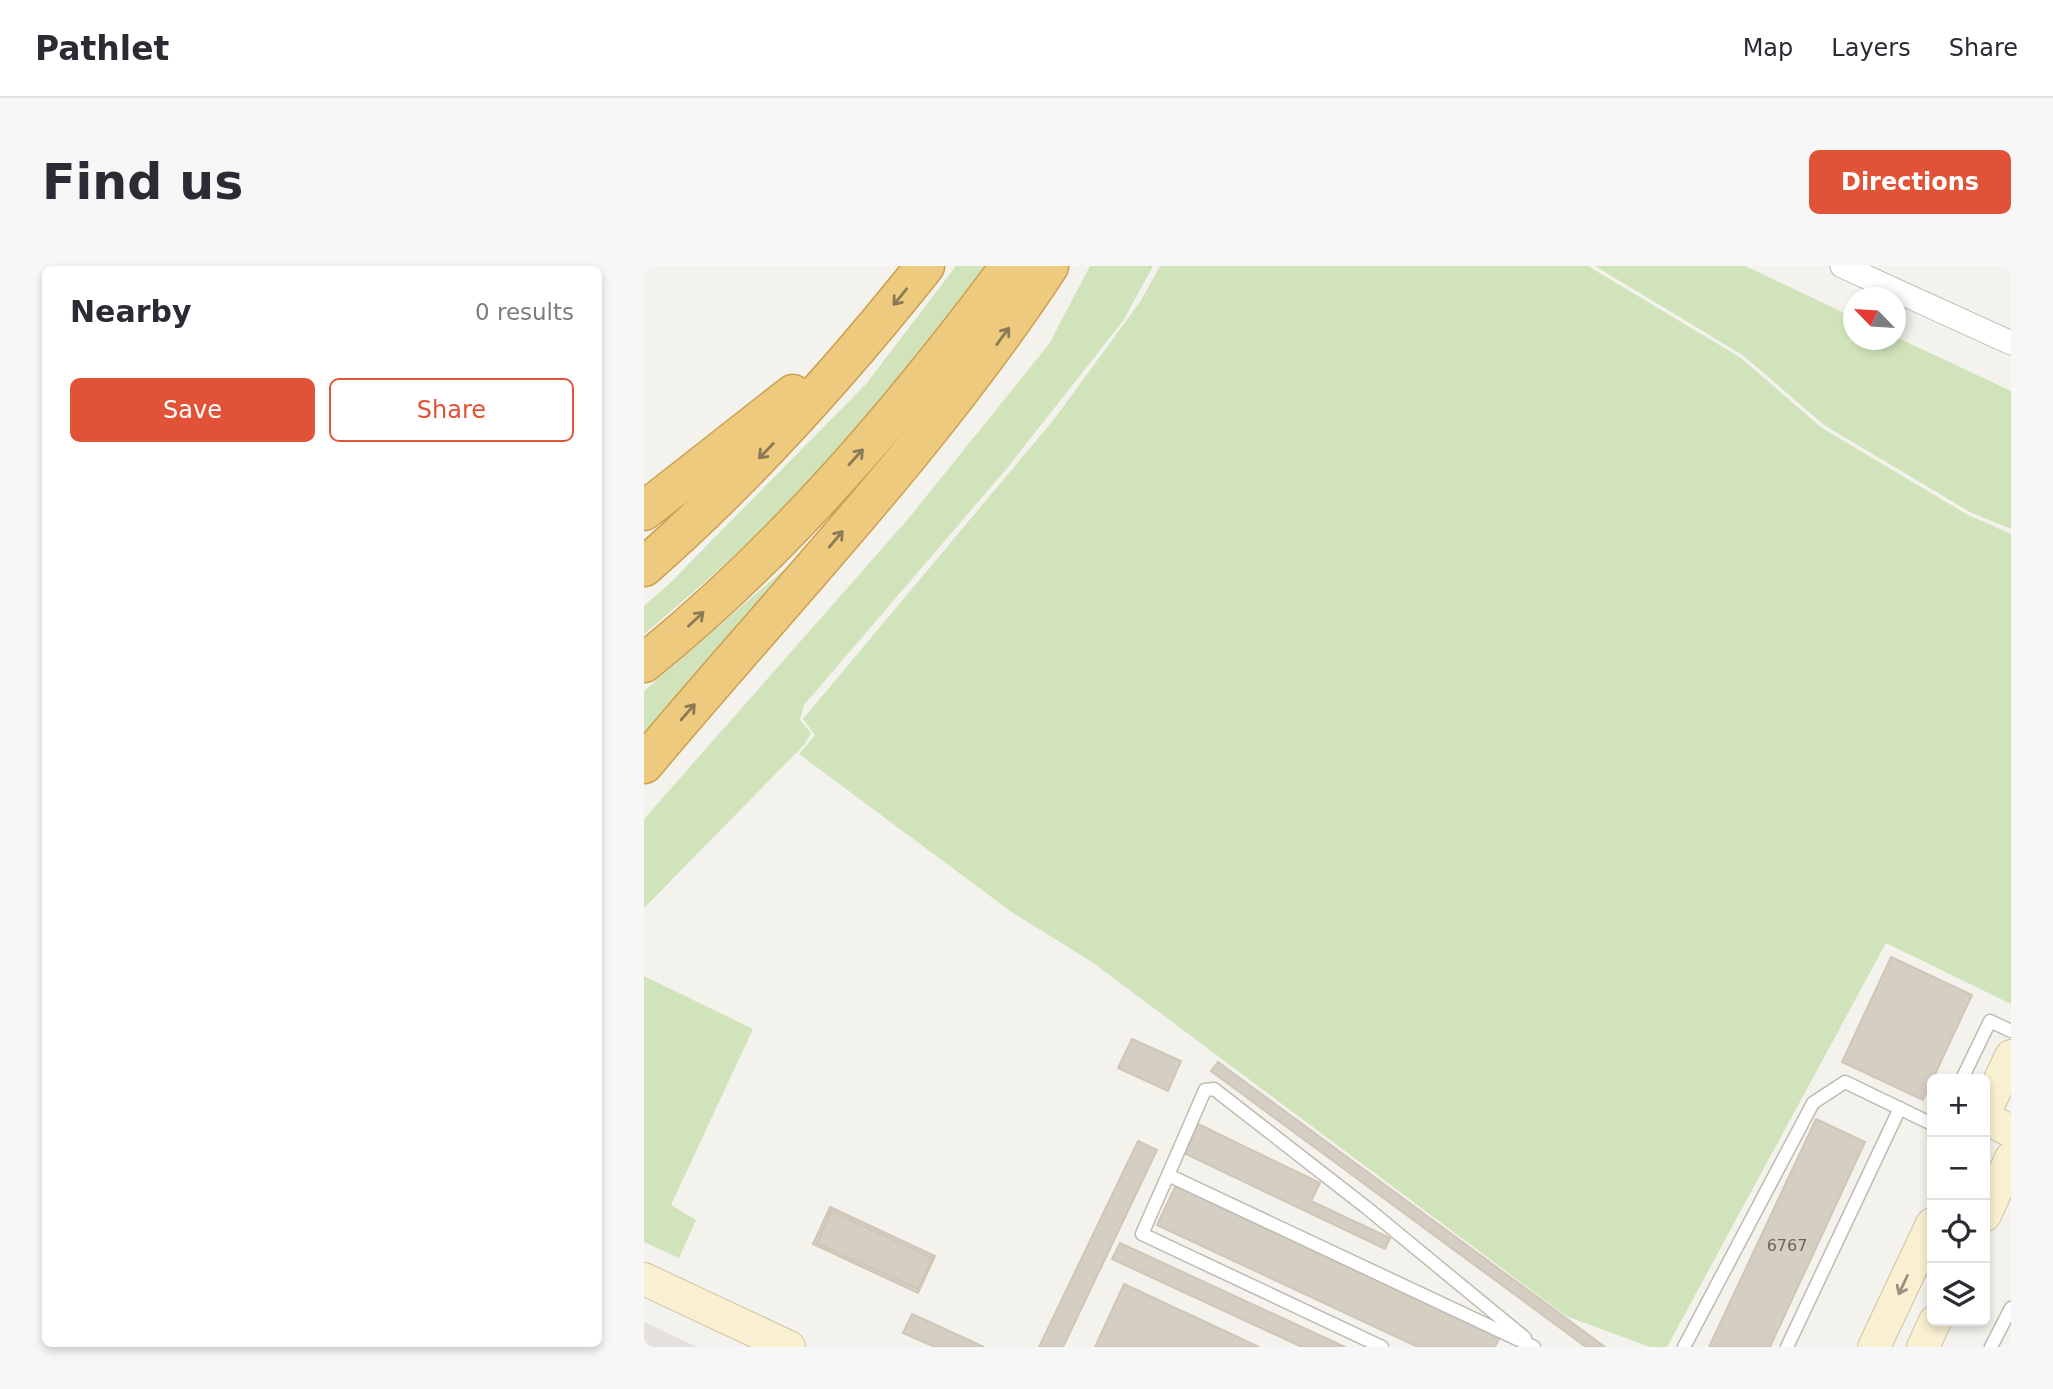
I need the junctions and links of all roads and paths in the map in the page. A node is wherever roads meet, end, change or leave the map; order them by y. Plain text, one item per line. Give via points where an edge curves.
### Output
1 (925, 266) edge
2 (1010, 266) edge
3 (1049, 266) edge
4 (1842, 266) edge
5 (876, 327) junction
6 (2011, 343) edge
7 (644, 511) edge
8 (644, 567) edge
9 (644, 663) edge
10 (644, 764) edge
11 (2011, 1031) edge
12 (2011, 1056) edge
13 (1964, 1074) edge
14 (1990, 1101) edge
15 (1900, 1108) junction
16 (1990, 1120) edge
17 (1927, 1122) edge
18 (2011, 1131) edge
19 (2011, 1158) edge
20 (1168, 1175) junction
21 (1990, 1203) edge
22 (1927, 1235) edge
23 (647, 1287) edge
24 (2011, 1308) edge
25 (1934, 1326) edge
26 (789, 1347) edge
27 (1381, 1347) edge
28 (1535, 1347) edge
29 (1685, 1347) edge
30 (1787, 1347) edge
31 (1874, 1347) edge
32 (1923, 1347) edge
33 (1991, 1347) edge

1 -> 5 highway
9 -> 2 highway via 751,567 820,497 912,394
10 -> 3 highway via 916,447 1005,333
4 - 6 street
5 - 7 highway
5 -> 8 highway via 787,429
11 - 13 lane via 1990,1021
12 - 14 main road
15 - 17 lane
15 - 29 lane via 1845,1082 1812,1103
15 - 30 lane
16 - 18 main road
19 - 21 main road
20 - 27 lane via 1142,1234
20 - 28 lane
20 - 28 lane via 1205,1090 1214,1089
22 -> 31 main road
23 - 26 main road
24 - 33 lane
25 - 32 main road

